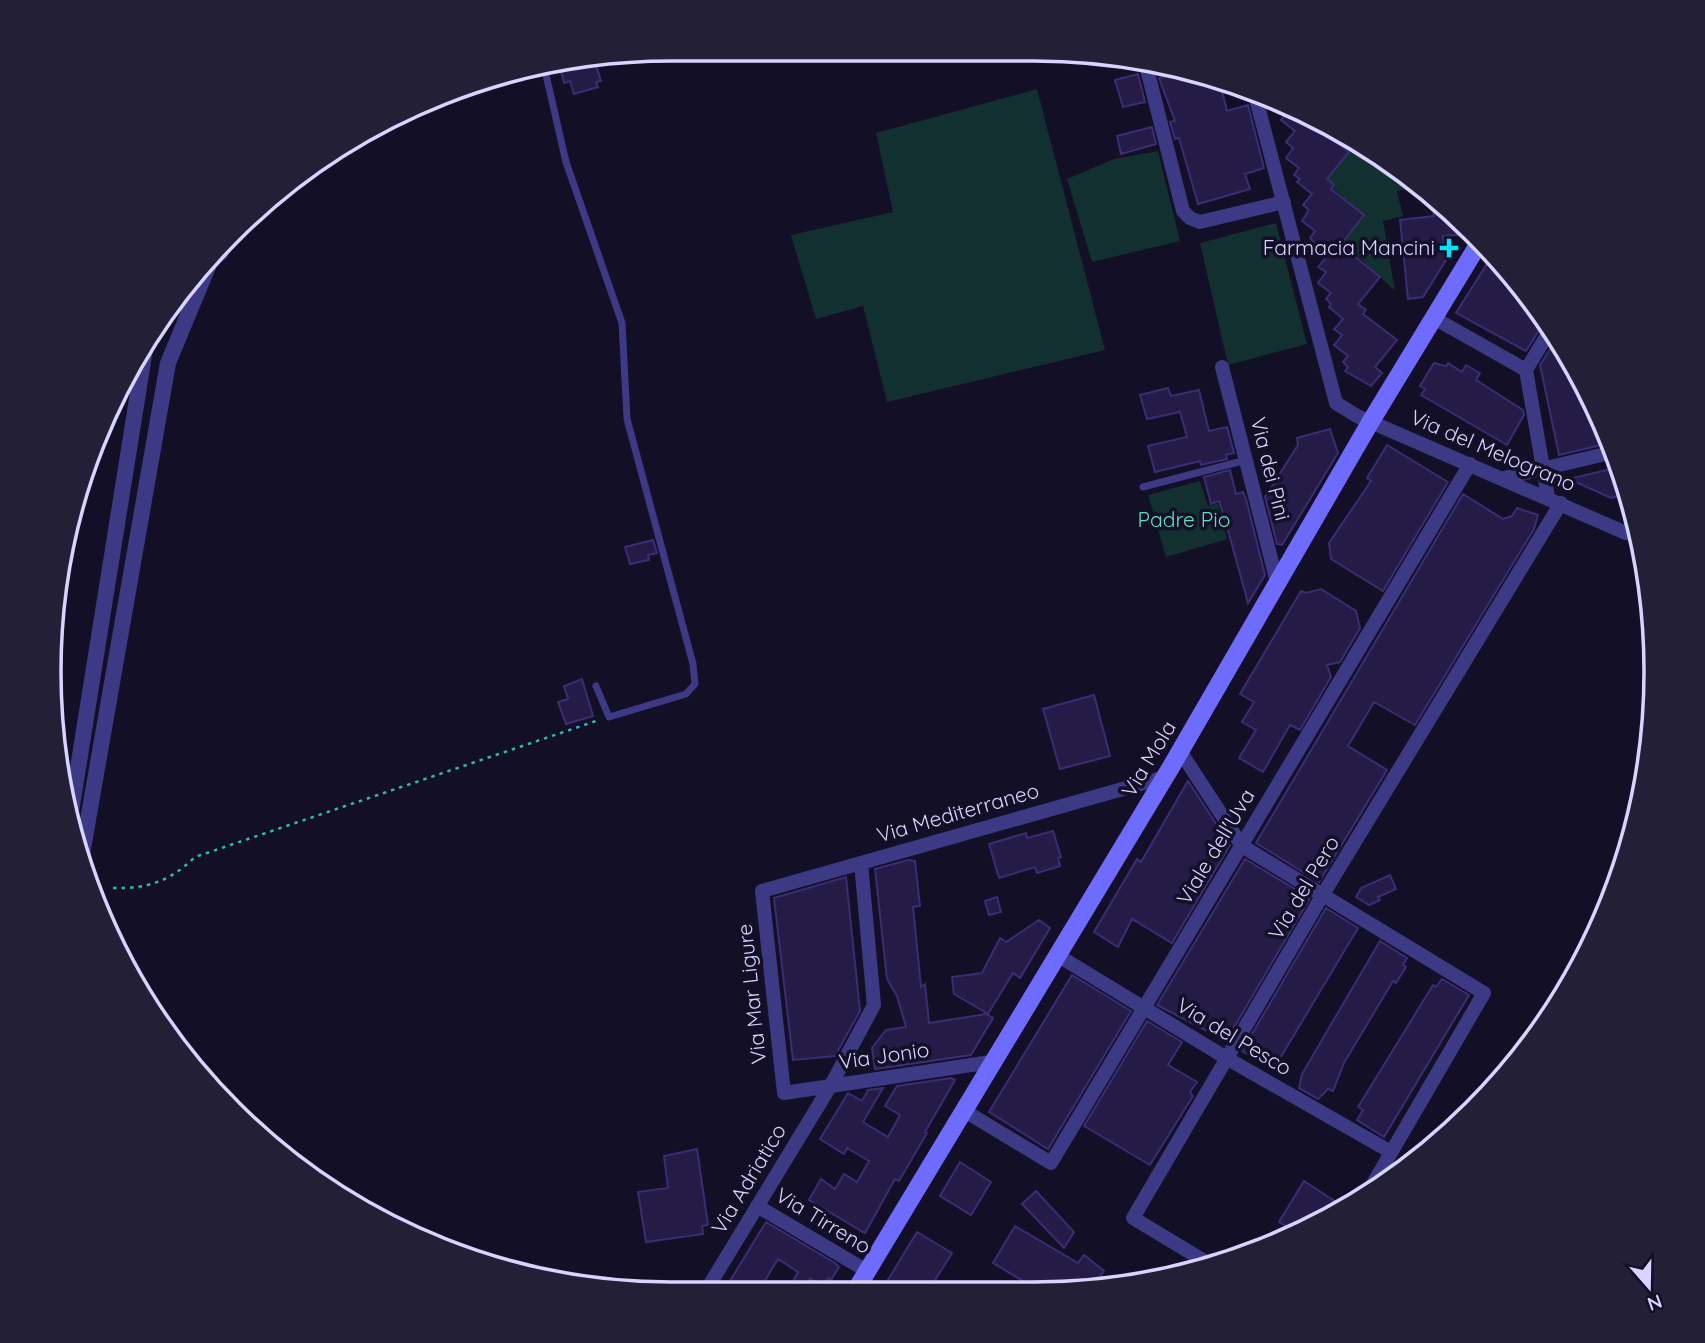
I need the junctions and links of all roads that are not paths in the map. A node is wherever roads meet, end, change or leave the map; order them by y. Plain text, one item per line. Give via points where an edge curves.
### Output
1 (1148, 72) edge
2 (546, 74) edge
3 (1257, 104) edge
4 (1284, 202) junction
5 (1475, 250) edge
6 (199, 285) edge
7 (1434, 318) junction
8 (1545, 339) edge
9 (1222, 367) dead end
10 (142, 368) edge
11 (1526, 370) junction
12 (1371, 421) junction
13 (1603, 455) edge
14 (1246, 460) junction
15 (1470, 464) junction
16 (1544, 469) junction
17 (1504, 478) junction
18 (1143, 486) dead end
19 (1555, 500) junction
20 (1627, 533) edge
21 (1277, 582) junction
22 (596, 686) dead end
23 (1180, 751) junction
24 (1165, 776) junction
25 (74, 794) edge
26 (85, 838) edge
27 (1242, 846) junction
28 (861, 863) junction
29 (762, 891) joint
30 (1322, 896) junction
31 (1057, 955) junction
32 (1143, 1007) junction
33 (1228, 1059) junction
34 (991, 1062) junction
35 (831, 1085) junction
36 (784, 1093) joint
37 (964, 1110) junction
38 (1391, 1152) junction
39 (1378, 1175) edge
40 (757, 1206) junction
41 (1200, 1258) edge
42 (867, 1271) junction
43 (711, 1282) edge
44 (860, 1282) edge

1 - 4 street via 1183,211 1190,218 1200,222
2 - 22 lane via 566,162 622,323 627,419 695,684 685,694 609,717
3 - 4 street, Via del Melograno
4 - 12 street, Via del Melograno via 1336,403
5 - 7 main road, Via Mola
6 - 26 street via 168,363
7 - 11 street
7 - 12 main road, Via Mola
8 - 11 street
9 - 14 street, Via dei Pini
10 - 25 street
11 - 16 street
12 - 15 street, Via del Melograno
12 - 21 main road, Via Mola
13 - 16 street
14 - 18 lane
14 - 21 street, Via dei Pini
15 - 17 street, Via del Melograno
15 - 27 street, Viale dell'Uva
16 - 17 street
16 - 19 street
17 - 19 street, Via del Melograno
19 - 20 street, Via del Melograno
19 - 30 street, Via del Pero
21 - 23 main road, Via Mola
23 - 24 main road, Via Mola
23 - 27 street
24 - 28 street, Via Mediterraneo
24 - 31 main road, Via Mola
27 - 30 street
27 - 32 street, Viale dell'Uva
28 - 29 street, Via Mediterraneo
28 - 35 street, Via Adriatico via 874,1005
29 - 36 street, Via Mar Ligure
30 - 33 street, Via del Pero
30 - 38 street via 1483,993
31 - 32 street, Via del Pesco
31 - 34 main road, Via Mola
32 - 33 street, Via del Pesco
32 - 37 street, Viale dell'Uva via 1051,1163
33 - 38 street, Via del Pesco
33 - 41 street, Via del Pero via 1133,1218
34 - 35 street, Via Jonio
34 - 37 main road, Via Mola
35 - 36 street, Via Jonio
35 - 40 street, Via Adriatico
37 - 42 main road, Via Mola
38 - 39 street
40 - 42 street, Via Tirreno
40 - 43 street, Via Adriatico
42 - 44 main road, Via Mola

